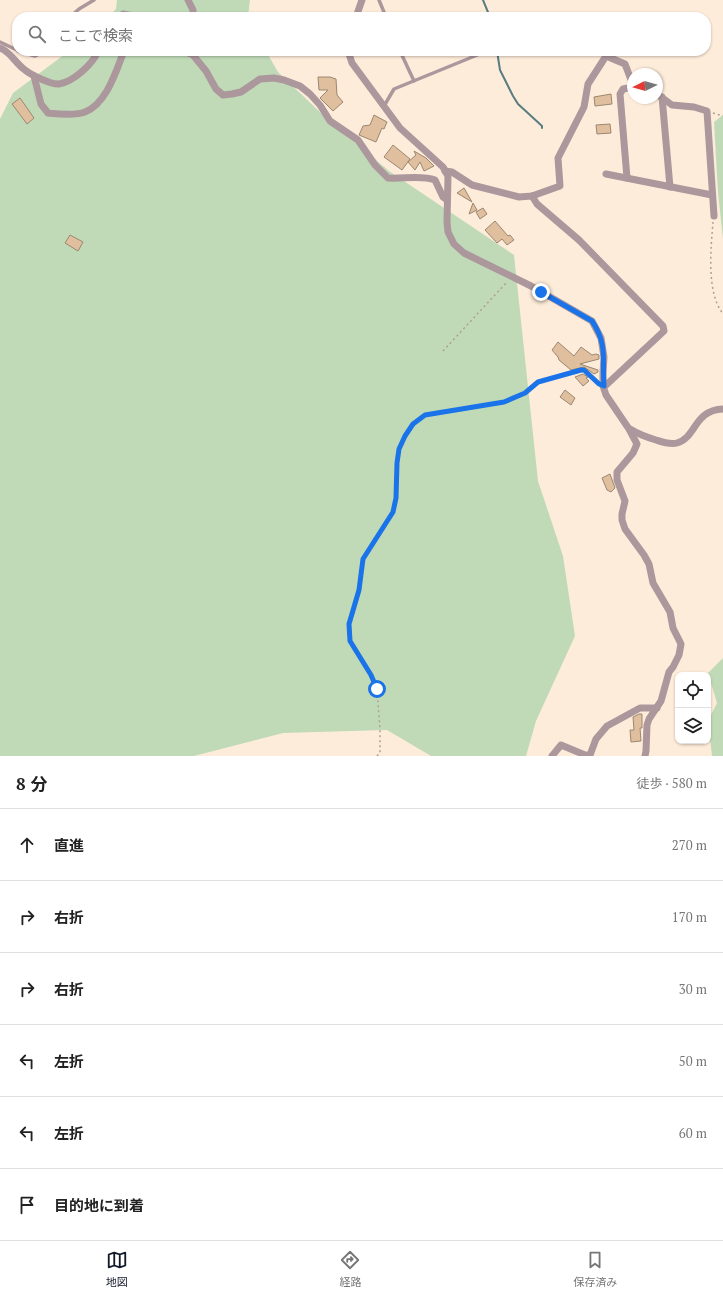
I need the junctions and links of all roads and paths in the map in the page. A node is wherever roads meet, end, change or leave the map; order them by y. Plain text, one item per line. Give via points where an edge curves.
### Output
1 (94, 0) edge
2 (188, 0) edge
3 (362, 0) edge
4 (379, 0) edge
5 (76, 12) edge
6 (193, 12) edge
7 (358, 12) edge
8 (384, 12) edge
9 (0, 42) edge
10 (0, 48) edge
11 (12, 48) edge
12 (96, 56) edge
13 (122, 56) edge
14 (194, 56) edge
15 (350, 56) edge
16 (402, 56) edge
17 (475, 56) edge
18 (627, 70) edge
19 (34, 76) junction
20 (414, 81) junction
21 (627, 88) edge
22 (663, 99) edge
23 (660, 104) edge
24 (384, 106) junction
25 (446, 171) junction
26 (606, 174) dead end
27 (627, 178) junction
28 (670, 187) junction
29 (712, 195) junction
30 (532, 196) junction
31 (447, 200) junction
32 (714, 216) joint
33 (512, 277) junction
34 (723, 314) edge
35 (443, 351) dead end
36 (562, 375) joint
37 (604, 386) junction
38 (723, 409) edge
39 (629, 429) junction
40 (657, 708) junction
41 (378, 756) edge
42 (552, 756) edge
43 (645, 756) edge

1 - 5 lane
2 - 6 street
3 - 7 street
4 - 8 lane
9 - 11 lane
10 - 19 street via 6,50 24,70
12 - 19 street via 69,81 58,84
13 - 19 street via 98,104 84,113 48,113 41,104
14 - 31 street via 216,89 223,95 241,92 260,79 274,78 300,86 320,105 330,121 358,140 375,165 388,178 427,177 435,180
15 - 24 street via 352,63
16 - 20 lane
17 - 20 lane
18 - 30 street via 625,64 606,56 588,84 584,107 558,158 560,186
20 - 24 lane via 394,89
21 - 27 street via 620,94
22 - 29 street via 672,105 707,111
23 - 28 street
24 - 25 street via 413,142 426,150
25 - 30 street via 472,185 519,197
25 - 31 street
26 - 27 street
27 - 28 street
28 - 29 street
29 - 32 street
30 - 37 street via 537,204 579,240 663,326 664,331
31 - 33 street via 448,232 454,244 464,253
32 - 34 path via 711,275
33 - 35 path
33 - 37 street via 592,321 601,338
36 - 37 lane via 584,370
36 - 41 path via 538,382 525,393 504,402 425,415 413,424 405,436 399,449 393,512 363,559 359,590 349,624 350,641 377,689 380,730
37 - 39 street via 606,395
38 - 39 street via 707,413 684,439 677,443 662,442
39 - 40 street via 636,441 636,448 616,476 625,501 622,520 625,529 649,564 653,583 670,612 680,644 679,655 669,672
40 - 42 street via 640,708 607,726 596,739 590,755 561,745
40 - 43 street via 647,725

